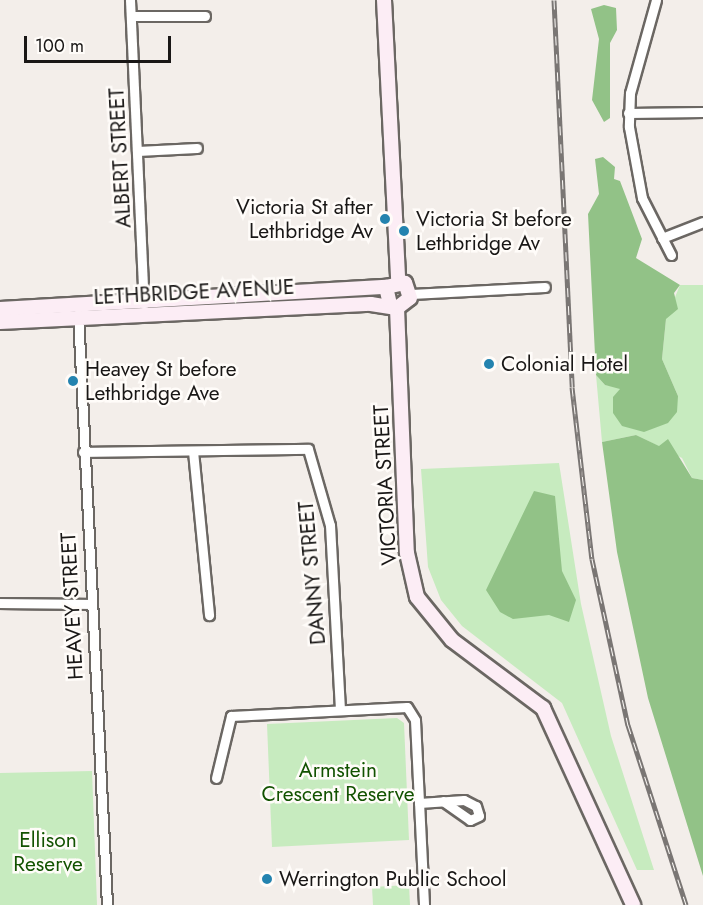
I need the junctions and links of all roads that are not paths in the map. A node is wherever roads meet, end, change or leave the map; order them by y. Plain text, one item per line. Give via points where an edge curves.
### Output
1 (130, 0) edge
2 (384, 0) edge
3 (656, 0) edge
4 (131, 16) junction
5 (205, 16) dead end
6 (703, 112) edge
7 (628, 113) junction
8 (197, 148) dead end
9 (137, 151) junction
10 (703, 222) edge
11 (662, 238) junction
12 (671, 255) dead end
13 (392, 284) junction
14 (544, 287) dead end
15 (411, 294) junction
16 (393, 306) junction
17 (0, 309) edge
18 (145, 309) junction
19 (78, 312) junction
20 (0, 322) edge
21 (193, 451) junction
22 (83, 452) junction
23 (0, 603) edge
24 (90, 604) junction
25 (209, 615) dead end
26 (340, 707) junction
27 (216, 778) dead end
28 (444, 801) dead end
29 (419, 803) junction
30 (107, 905) edge
31 (424, 905) edge
32 (633, 905) edge

1 - 4 street, ALBERT STREET
2 - 13 street
3 - 7 street
4 - 5 street
4 - 9 street, ALBERT STREET
6 - 7 street
7 - 11 street via 634,173
8 - 9 street
9 - 18 street, ALBERT STREET
10 - 11 street
11 - 12 street
13 - 15 street
13 - 16 street, VICTORIA STREET
13 - 18 street, LETHBRIDGE AVENUE
14 - 15 street
15 - 16 street
16 - 18 street, LETHBRIDGE AVENUE
16 - 32 street, VICTORIA STREET via 407,553 417,597 452,640 543,708
17 - 19 street, LETHBRIDGE AVENUE
18 - 19 street, LETHBRIDGE AVENUE
19 - 20 street, LETHBRIDGE AVENUE
19 - 22 street, HEAVEY STREET
21 - 22 street, DANNY STREET
21 - 25 street
21 - 26 street, DANNY STREET via 299,446 314,455 330,525
22 - 24 street, HEAVEY STREET
23 - 24 street
24 - 30 street, HEAVEY STREET
26 - 27 street via 231,716
26 - 29 street via 409,708
28 - 29 street
29 - 31 street

